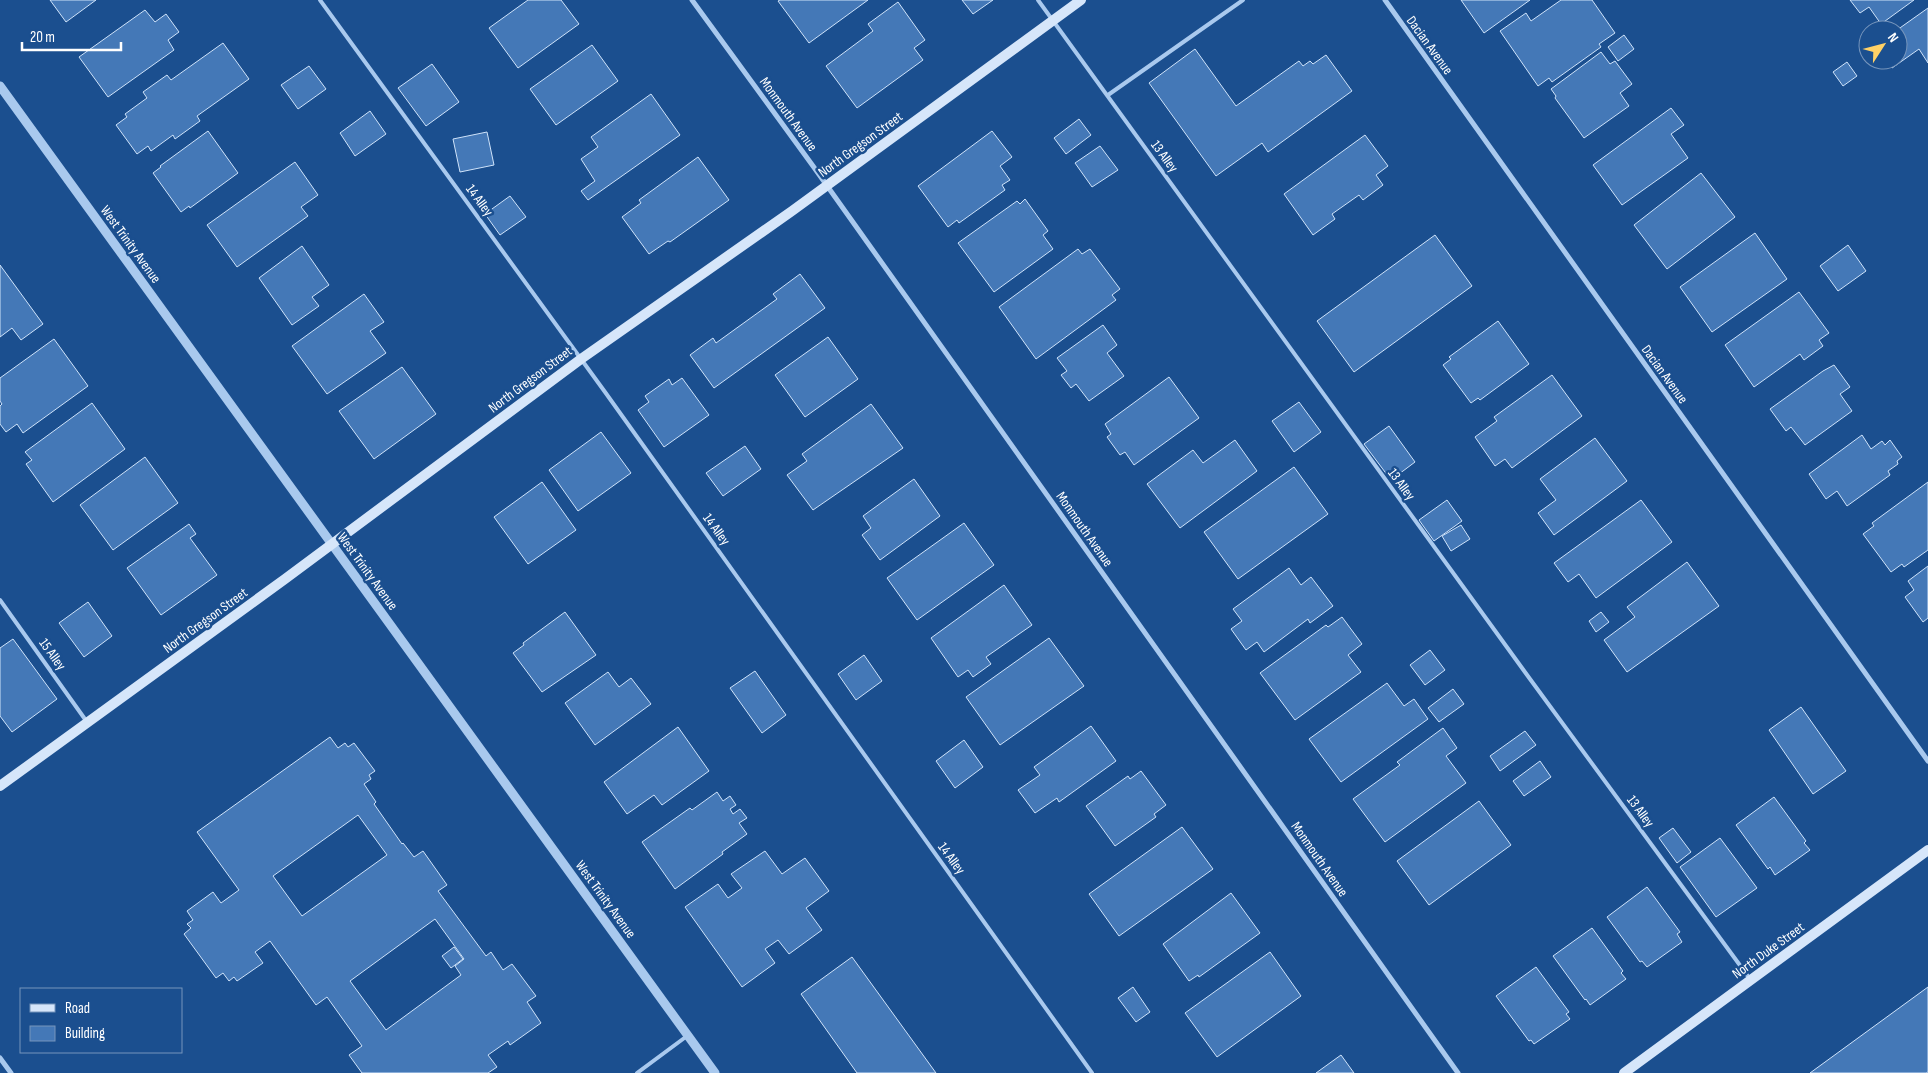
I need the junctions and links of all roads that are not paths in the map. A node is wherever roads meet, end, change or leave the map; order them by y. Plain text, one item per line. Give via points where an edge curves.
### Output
1 (320, 0) edge
2 (692, 0) edge
3 (1038, 0) edge
4 (1081, 0) edge
5 (1243, 0) edge
6 (1384, 0) edge
7 (1053, 20) junction
8 (0, 86) edge
9 (1108, 95) junction
10 (826, 186) junction
11 (581, 359) junction
12 (332, 544) junction
13 (0, 600) edge
14 (87, 722) junction
15 (1928, 761) edge
16 (0, 786) edge
17 (1928, 850) edge
18 (1751, 980) junction
19 (688, 1035) junction
20 (0, 1058) edge
21 (11, 1073) edge
22 (637, 1073) edge
23 (715, 1073) edge
24 (1092, 1073) edge
25 (1458, 1073) edge
26 (1624, 1073) edge

1 - 11 lane, 14 Alley
2 - 10 street, Monmouth Avenue
3 - 7 lane, 13 Alley
4 - 7 main road, North Gregson Street
5 - 9 lane
6 - 15 street, Dacian Avenue
7 - 9 lane, 13 Alley
7 - 10 main road, North Gregson Street
8 - 12 street, West Trinity Avenue
9 - 18 lane, 13 Alley
10 - 11 main road, North Gregson Street
10 - 25 street, Monmouth Avenue
11 - 12 main road, North Gregson Street
11 - 24 lane, 14 Alley
12 - 14 main road, North Gregson Street
12 - 19 street, West Trinity Avenue
13 - 14 lane, 15 Alley
14 - 16 main road, North Gregson Street
17 - 18 main road, North Duke Street
18 - 26 main road, North Duke Street
19 - 22 lane
19 - 23 street, West Trinity Avenue
20 - 21 street

